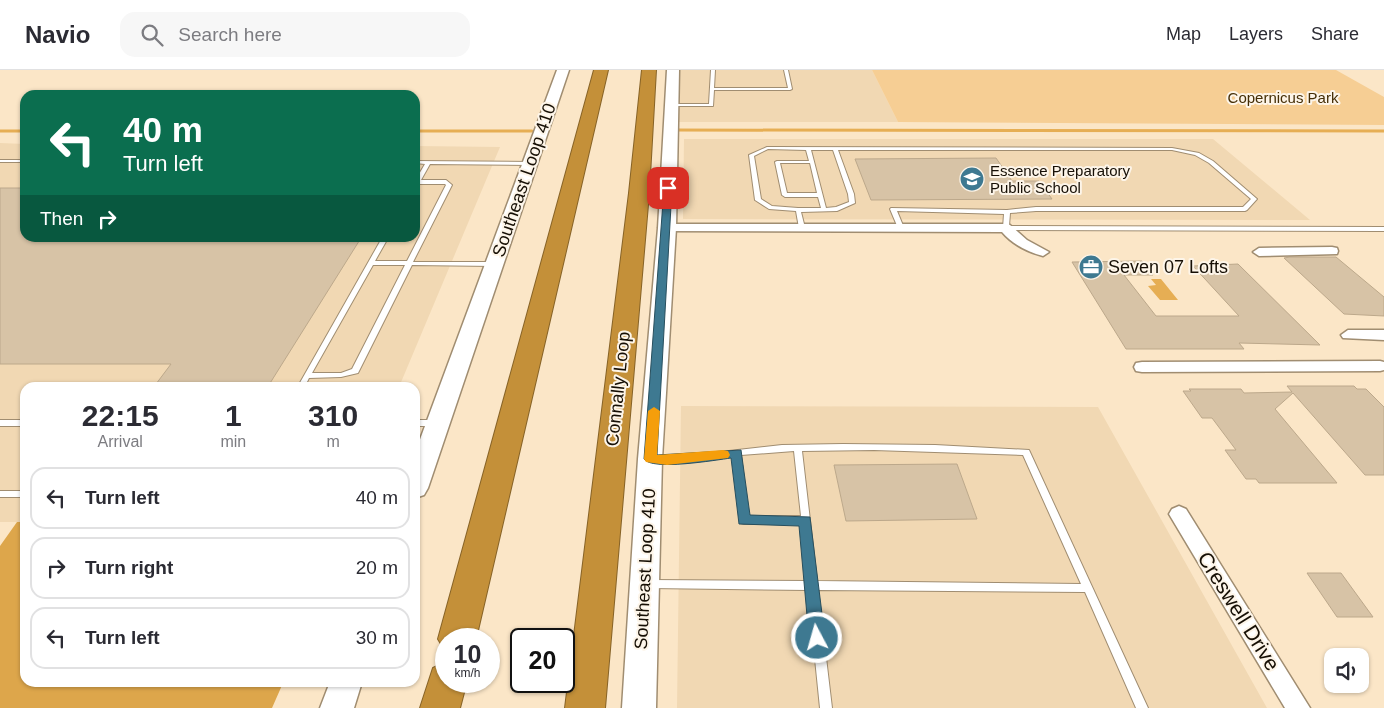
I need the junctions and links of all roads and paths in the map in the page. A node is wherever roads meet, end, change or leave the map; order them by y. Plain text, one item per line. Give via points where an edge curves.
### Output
1 (563, 70) edge
2 (600, 70) edge
3 (649, 70) edge
4 (673, 70) edge
5 (713, 70) edge
6 (786, 70) edge
7 (712, 89) junction
8 (671, 105) junction
9 (808, 148) junction
10 (835, 148) junction
11 (0, 161) edge
12 (20, 162) edge
13 (420, 162) edge
14 (428, 162) junction
15 (530, 162) junction
16 (811, 162) junction
17 (420, 177) edge
18 (420, 184) edge
19 (820, 195) junction
20 (798, 210) junction
21 (824, 210) junction
22 (1007, 212) junction
23 (667, 228) junction
24 (802, 228) junction
25 (901, 228) junction
26 (1006, 228) junction
27 (1384, 229) edge
28 (383, 242) edge
29 (1332, 251) dead end
30 (1043, 252) dead end
31 (1259, 252) dead end
32 (370, 263) junction
33 (410, 263) junction
34 (494, 264) junction
35 (1348, 335) dead end
36 (1384, 335) edge
37 (1380, 366) dead end
38 (1142, 368) dead end
39 (307, 376) junction
40 (304, 382) edge
41 (0, 423) edge
42 (20, 423) edge
43 (420, 423) edge
44 (438, 423) junction
45 (798, 448) junction
46 (737, 453) junction
47 (650, 459) junction
48 (420, 474) edge
49 (0, 494) edge
50 (20, 494) edge
51 (1179, 514) dead end
52 (805, 520) junction
53 (644, 584) junction
54 (812, 586) junction
55 (1088, 588) junction
56 (460, 628) edge
57 (344, 687) edge
58 (443, 693) edge
59 (337, 708) edge
60 (440, 708) edge
61 (585, 708) edge
62 (639, 708) edge
63 (826, 708) edge
64 (1142, 708) edge
65 (1298, 708) edge

1 - 15 main road, Southeast Loop 410
2 - 56 highway
3 - 61 highway, Connally Loop
4 - 8 main road, Southeast Loop 410
5 - 7 lane
6 - 7 lane via 790,89
7 - 8 lane via 711,105
8 - 23 main road, Southeast Loop 410
9 - 10 lane
9 - 16 lane
9 - 20 lane via 767,148 752,156 758,200 771,208
10 - 21 lane via 852,203 837,210
10 - 22 lane via 1172,149 1197,154 1212,162 1254,199 1245,209 1045,209
11 - 12 lane
13 - 14 lane
14 - 15 lane
14 - 17 lane
15 - 34 main road, Southeast Loop 410
16 - 19 lane
16 - 19 lane via 778,162 785,194
18 - 33 lane via 446,182 449,185
19 - 21 lane
20 - 21 lane
20 - 24 lane
22 - 25 lane via 893,210
22 - 26 lane
23 - 24 street
23 - 47 main road, Southeast Loop 410
24 - 25 street
25 - 26 street
26 - 27 lane
26 - 30 street via 1028,246
28 - 32 lane
29 - 31 street
32 - 33 lane
32 - 39 lane
33 - 34 lane
33 - 39 lane via 355,371 341,375
34 - 44 main road, Southeast Loop 410
35 - 36 street
37 - 38 street
39 - 40 lane
41 - 42 lane
43 - 44 lane
44 - 48 main road, Southeast Loop 410
45 - 46 lane
45 - 52 lane
45 - 55 lane via 915,447 1026,452
46 - 47 lane
46 - 52 lane via 744,520
47 - 53 main road, Southeast Loop 410
49 - 50 lane
51 - 65 street, Creswell Drive
52 - 54 lane
53 - 54 lane
53 - 62 main road, Southeast Loop 410
54 - 55 lane
54 - 63 lane
55 - 64 lane
57 - 59 main road
58 - 60 highway

